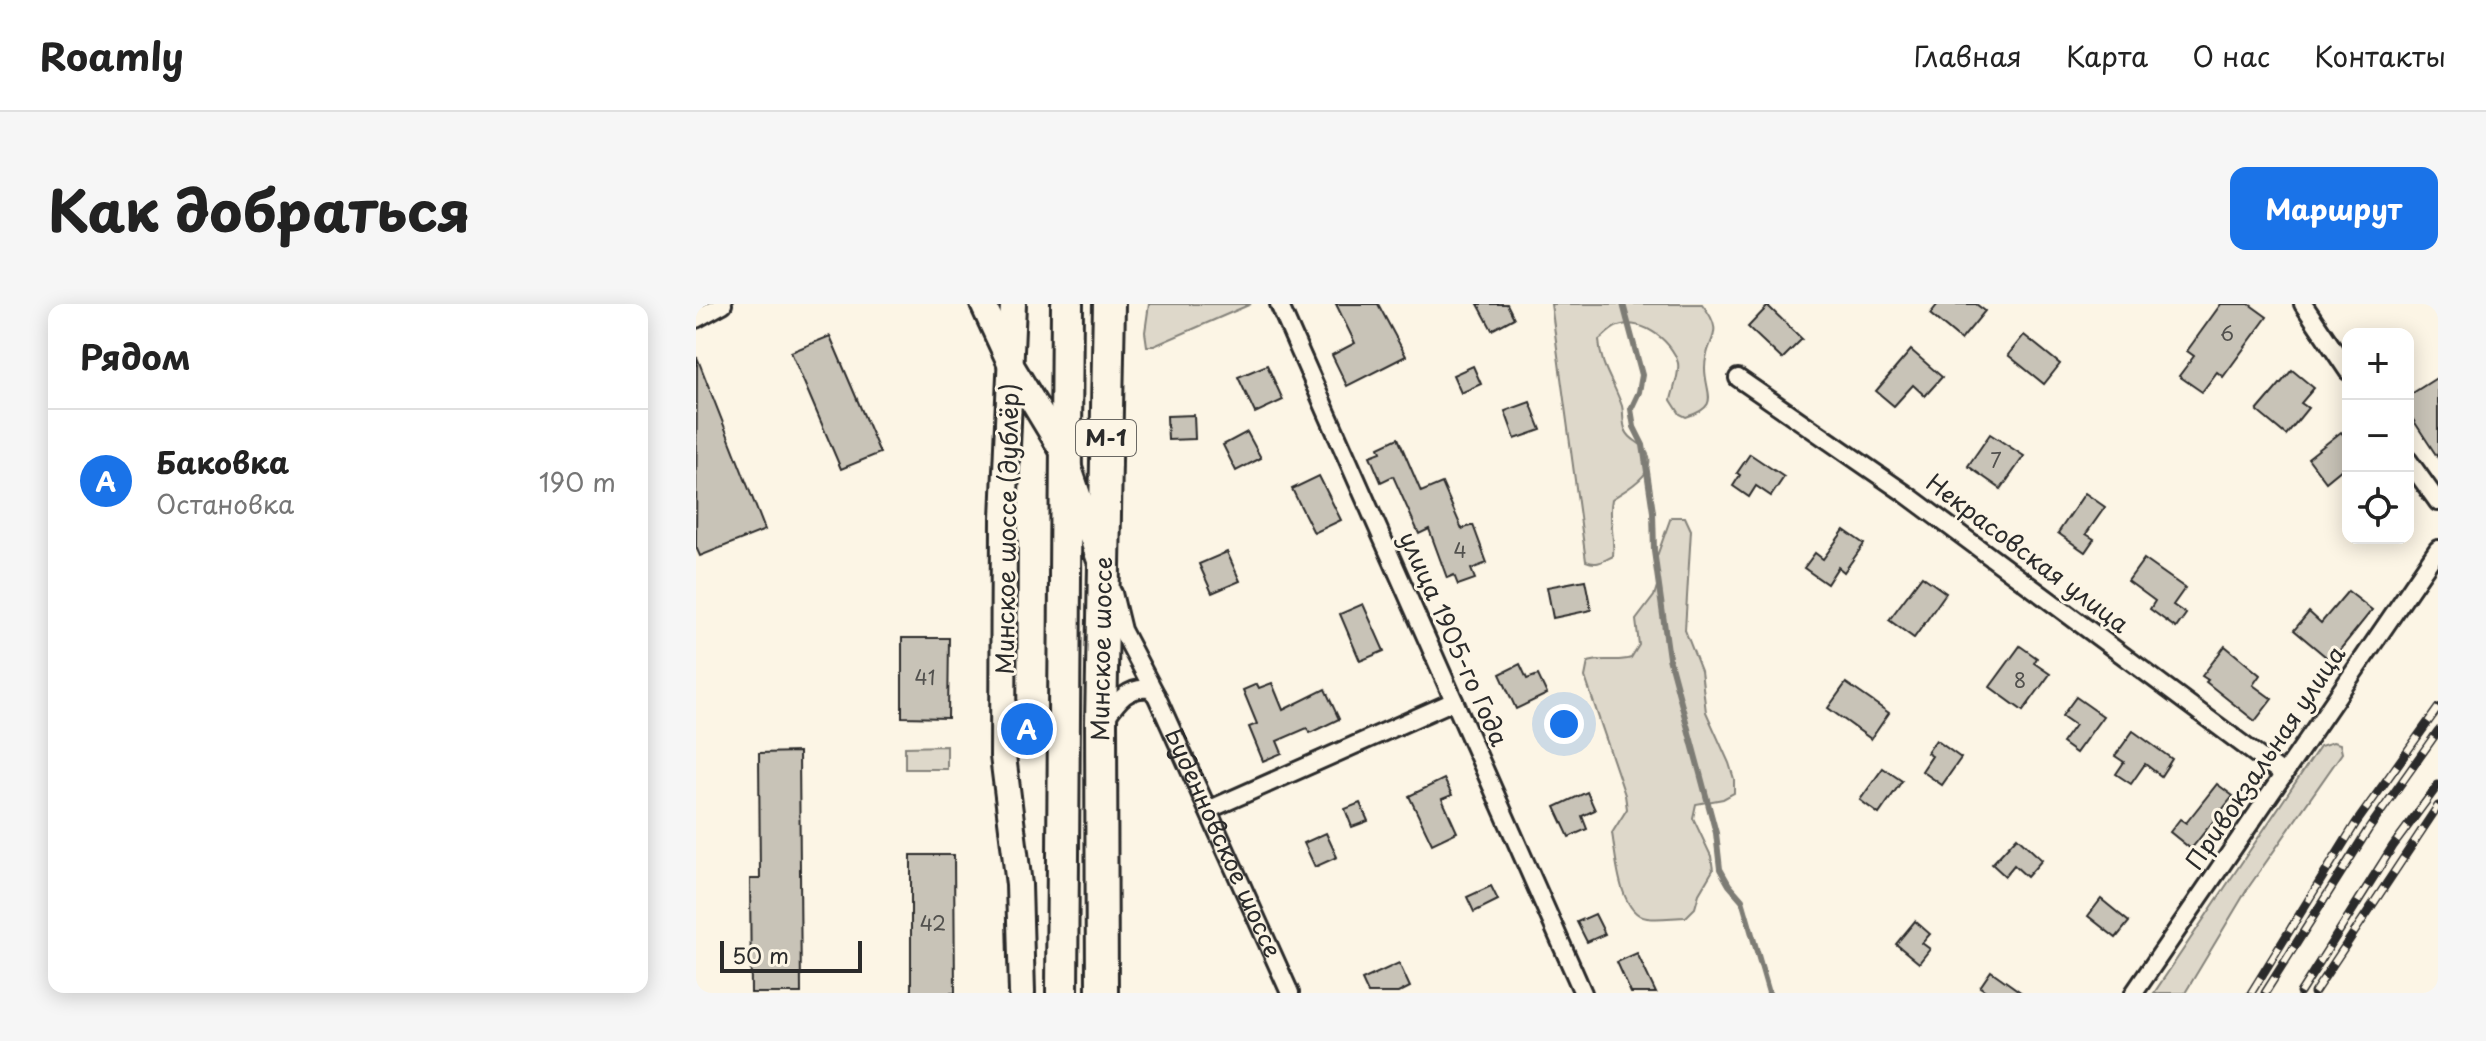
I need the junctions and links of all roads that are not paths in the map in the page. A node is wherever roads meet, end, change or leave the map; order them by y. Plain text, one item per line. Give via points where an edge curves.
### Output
1 (723, 304) edge
2 (983, 304) edge
3 (1013, 304) edge
4 (1067, 304) edge
5 (1109, 304) edge
6 (1279, 304) edge
7 (2303, 304) edge
8 (696, 319) edge
9 (2342, 362) edge
10 (1012, 367) junction
11 (1738, 378) dead end
12 (1064, 453) junction
13 (2414, 468) edge
14 (2438, 502) edge
15 (2438, 549) edge
16 (1103, 558) junction
17 (1156, 695) junction
18 (1454, 701) junction
19 (1101, 723) junction
20 (2284, 775) junction
21 (1208, 810) junction
22 (1022, 993) edge
23 (1062, 993) edge
24 (1102, 993) edge
25 (1290, 993) edge
26 (1583, 993) edge
27 (2134, 993) edge

1 - 8 street
2 - 10 main road
3 - 10 main road, Минское шоссе (дублёр)
4 - 12 highway, Минское шоссе / М-1
5 - 16 highway, Минское шоссе / М-1
6 - 18 street, улица 1905-го Года
7 - 9 street
10 - 12 main road
10 - 22 main road, Минское шоссе (дублёр) via 1004,518 1003,756 1019,885
11 - 20 street, Некрасовская улица via 1906,494
12 - 16 main road
12 - 23 highway, Минское шоссе / М-1
13 - 14 street
15 - 20 street, Привокзальная улица
16 - 17 street, Будённовское шоссе via 1122,630
16 - 19 highway, Минское шоссе / М-1
17 - 19 street via 1150,689 1130,691
17 - 21 street, Будённовское шоссе
18 - 21 street
18 - 26 street, улица 1905-го Года
19 - 24 highway, Минское шоссе / М-1
20 - 27 street, Привокзальная улица
21 - 25 street, Будённовское шоссе

